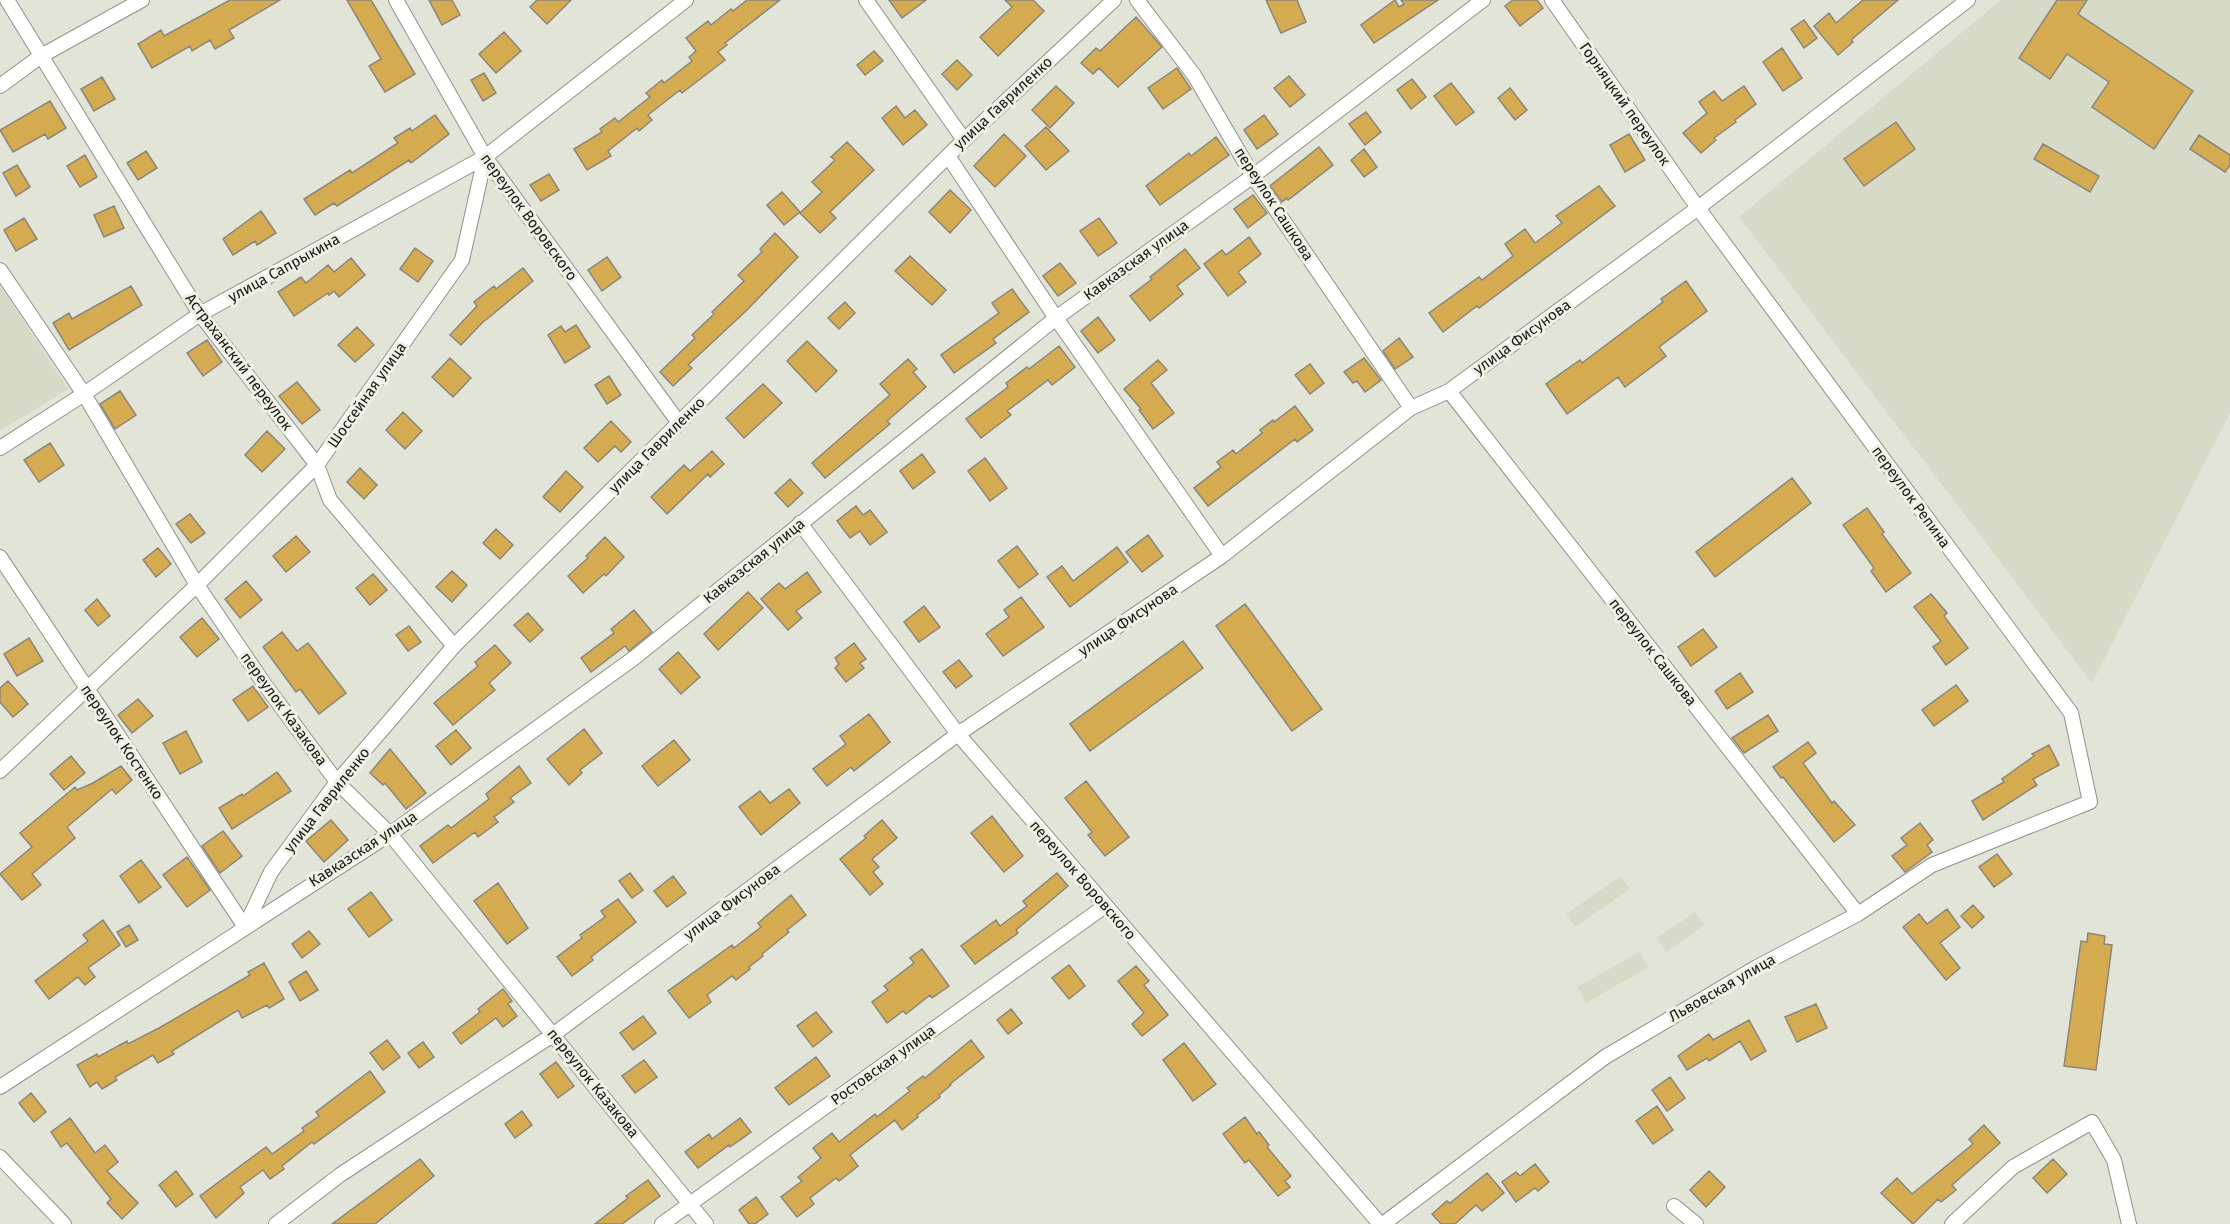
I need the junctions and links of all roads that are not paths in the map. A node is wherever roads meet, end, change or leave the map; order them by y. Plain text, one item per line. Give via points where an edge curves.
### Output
1 (7, 0) edge
2 (142, 0) edge
3 (396, 0) edge
4 (686, 0) edge
5 (866, 0) edge
6 (1114, 0) edge
7 (1137, 0) edge
8 (1483, 0) edge
9 (1552, 0) edge
10 (1968, 0) edge
11 (41, 56) junction
12 (0, 86) edge
13 (964, 140) junction
14 (948, 156) junction
15 (485, 157) junction
16 (1253, 176) junction
17 (1698, 208) junction
18 (0, 270) edge
19 (200, 315) junction
20 (1056, 318) junction
21 (1449, 391) junction
22 (84, 394) junction
23 (1412, 408) junction
24 (679, 423) junction
25 (0, 448) edge
26 (317, 465) junction
27 (800, 523) junction
28 (1222, 556) junction
29 (0, 557) edge
30 (197, 585) junction
31 (454, 646) junction
32 (86, 689) junction
33 (958, 734) junction
34 (0, 771) edge
35 (337, 782) junction
36 (2090, 802) joint
37 (390, 834) junction
38 (1105, 906) junction
39 (1858, 914) junction
40 (245, 927) junction
41 (554, 1034) junction
42 (0, 1087) edge
43 (0, 1157) edge
44 (689, 1204) junction
45 (1674, 1206) dead end
46 (64, 1224) edge
47 (276, 1224) edge
48 (662, 1224) edge
49 (706, 1224) edge
50 (1381, 1224) edge
51 (1696, 1224) edge
52 (1952, 1224) edge
53 (2129, 1224) edge

1 - 11 street, Астраханский переулок
2 - 11 street
3 - 15 street, переулок Воровского
4 - 15 street
5 - 13 street
6 - 13 street, улица Гавриленко
7 - 16 street, переулок Сашкова via 1194,75
8 - 16 street, Кавказская улица
9 - 17 street, Горняцкий переулок
10 - 17 street, улица Фисунова
11 - 12 street
11 - 19 street, Астраханский переулок
13 - 14 street, улица Гавриленко
14 - 20 street
14 - 24 street, улица Гавриленко
15 - 19 street, улица Сапрыкина
15 - 24 street, переулок Воровского
15 - 26 street, Шоссейная улица via 462,260
16 - 20 street, Кавказская улица
16 - 23 street, переулок Сашкова
17 - 21 street, улица Фисунова
17 - 36 street, переулок Репина via 2071,713
18 - 22 street, переулок Казакова
19 - 22 street, улица Сапрыкина
19 - 26 street, Астраханский переулок
20 - 27 street, Кавказская улица
20 - 28 street
21 - 23 street, улица Фисунова
21 - 39 street, переулок Сашкова
22 - 25 street, улица Сапрыкина
22 - 30 street, переулок Казакова
23 - 28 street, улица Фисунова
24 - 31 street, улица Гавриленко
26 - 30 street, Шоссейная улица
26 - 31 street, Астраханский переулок via 330,500
27 - 33 street, переулок Воровского
27 - 37 street, Кавказская улица via 634,658
28 - 33 street, улица Фисунова
29 - 32 street, переулок Костенко
30 - 32 street, Шоссейная улица
30 - 35 street, переулок Казакова
31 - 35 street, улица Гавриленко
32 - 34 street, Шоссейная улица
32 - 40 street, переулок Костенко
33 - 38 street, переулок Воровского
33 - 41 street, улица Фисунова
35 - 37 street, переулок Казакова
35 - 40 street, улица Гавриленко via 271,872
36 - 39 street, Львовская улица via 1932,865
37 - 40 street, Кавказская улица
37 - 41 street, переулок Казакова
38 - 44 street, Ростовская улица
38 - 50 street, переулок Воровского
39 - 50 street, Львовская улица via 1757,967 1605,1057
40 - 42 street, Кавказская улица
41 - 44 street, переулок Казакова
41 - 47 street, улица Фисунова via 340,1175
43 - 46 street
44 - 48 street, Ростовская улица
44 - 49 street, переулок Казакова
45 - 51 street
52 - 53 street via 2013,1167 2092,1122 2114,1160

